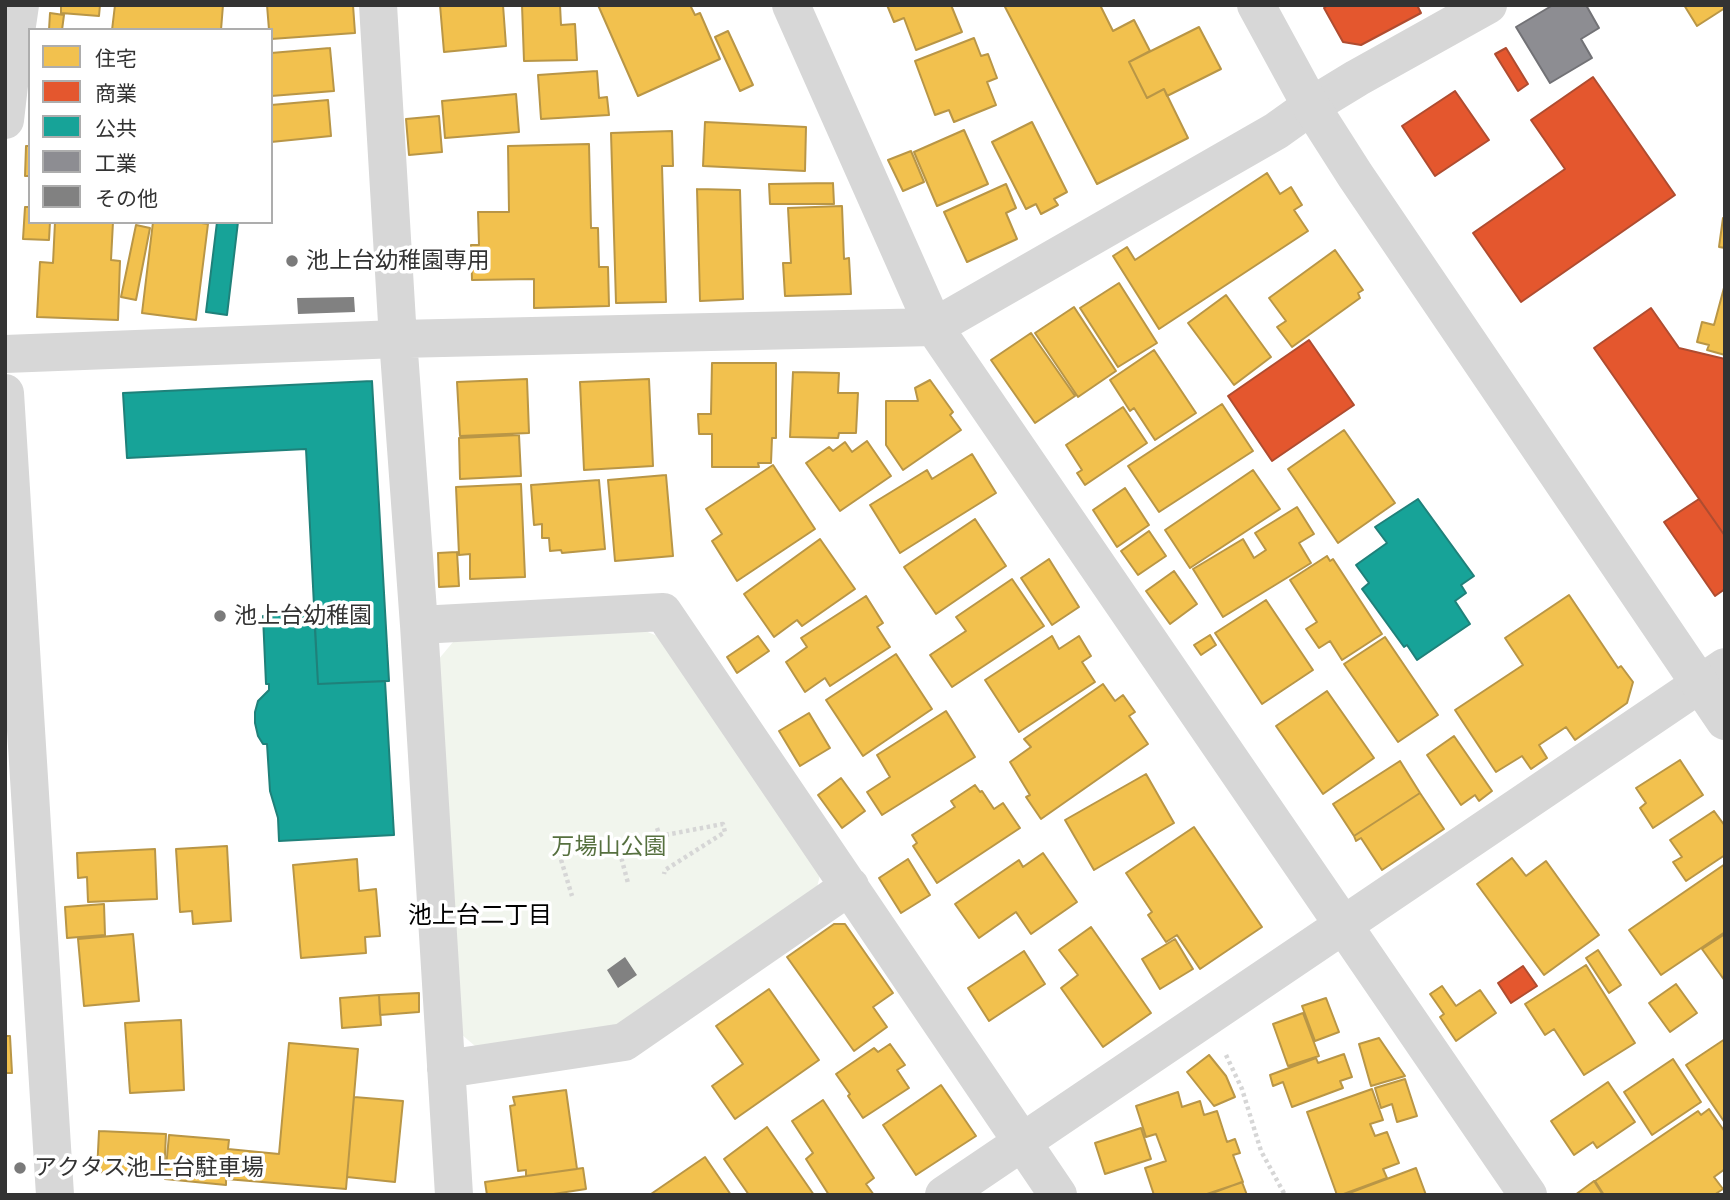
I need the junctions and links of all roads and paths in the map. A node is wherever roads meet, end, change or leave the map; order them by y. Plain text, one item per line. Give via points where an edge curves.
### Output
1 (20, 5) edge
2 (378, 5) edge
3 (791, 5) edge
4 (1256, 5) edge
5 (1488, 5) edge
6 (1311, 107) junction
7 (5, 120) edge
8 (934, 327) junction
9 (398, 340) junction
10 (5, 354) edge
11 (5, 393) edge
12 (419, 625) junction
13 (1712, 676) edge
14 (1725, 721) edge
15 (657, 828) dead end
16 (616, 838) dead end
17 (559, 853) dead end
18 (664, 874) dead end
19 (628, 883) dead end
20 (850, 886) junction
21 (572, 896) dead end
22 (1343, 926) junction
23 (1204, 1018) junction
24 (446, 1069) junction
25 (1022, 1141) junction
26 (55, 1195) edge
27 (454, 1195) edge
28 (944, 1195) edge
29 (1058, 1195) edge
30 (1285, 1195) edge
31 (1528, 1195) edge

1 - 7 street
2 - 9 street
3 - 8 street
4 - 6 street
5 - 6 street
6 - 8 street
6 - 13 street
8 - 9 street
8 - 22 street
9 - 10 street
9 - 12 street
11 - 26 street
12 - 20 street via 663,611
12 - 24 street
13 - 14 street
13 - 22 street
15 - 18 path via 660,836 723,824 724,832
16 - 19 path
17 - 21 path
20 - 24 street via 624,1042
20 - 25 street
22 - 23 street
22 - 31 street
23 - 25 street
23 - 30 path via 1242,1089 1261,1151
24 - 27 street
25 - 28 street
25 - 29 street

